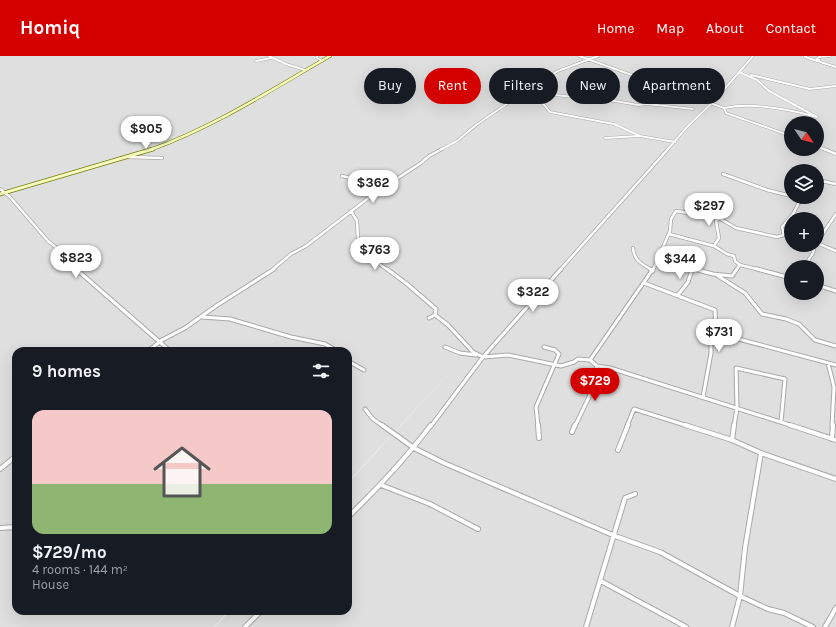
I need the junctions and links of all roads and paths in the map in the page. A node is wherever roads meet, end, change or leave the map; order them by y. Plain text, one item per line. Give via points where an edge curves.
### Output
1 (317, 56) edge
2 (330, 56) edge
3 (579, 56) edge
4 (598, 56) edge
5 (753, 56) edge
6 (806, 56) edge
7 (830, 56) edge
8 (270, 57) edge
9 (589, 60) junction
10 (256, 61) dead end
11 (322, 61) junction
12 (820, 61) junction
13 (836, 66) edge
14 (305, 70) junction
15 (558, 71) edge
16 (739, 72) junction
17 (628, 74) edge
18 (745, 74) junction
19 (836, 86) edge
20 (725, 88) edge
21 (558, 95) edge
22 (507, 104) edge
23 (543, 104) edge
24 (711, 104) edge
25 (714, 104) edge
26 (724, 108) junction
27 (694, 109) dead end
28 (784, 134) edge
29 (640, 136) junction
30 (605, 138) dead end
31 (675, 142) junction
32 (824, 149) edge
33 (836, 154) edge
34 (129, 157) junction
35 (162, 158) dead end
36 (722, 174) dead end
37 (342, 176) dead end
38 (396, 179) junction
39 (824, 181) edge
40 (836, 184) edge
41 (0, 189) edge
42 (5, 192) junction
43 (0, 194) edge
44 (784, 194) edge
45 (352, 211) junction
46 (836, 214) edge
47 (719, 218) junction
48 (784, 225) edge
49 (824, 231) edge
50 (784, 232) edge
51 (669, 234) junction
52 (784, 235) edge
53 (714, 246) junction
54 (824, 246) edge
55 (633, 248) dead end
56 (836, 251) edge
57 (660, 257) junction
58 (740, 265) junction
59 (692, 270) junction
60 (653, 271) junction
61 (718, 276) junction
62 (784, 276) edge
63 (644, 283) junction
64 (824, 287) edge
65 (836, 291) edge
66 (678, 295) junction
67 (435, 315) junction
68 (202, 317) junction
69 (429, 318) dead end
70 (716, 333) junction
71 (159, 342) junction
72 (836, 346) edge
73 (153, 347) edge
74 (165, 347) edge
75 (330, 347) edge
76 (544, 347) dead end
77 (445, 348) dead end
78 (478, 355) junction
79 (483, 357) junction
80 (590, 360) junction
81 (352, 363) edge
82 (828, 363) junction
83 (836, 365) edge
84 (553, 366) junction
85 (597, 366) junction
86 (364, 370) dead end
87 (835, 387) edge
88 (703, 397) junction
89 (737, 408) junction
90 (365, 409) dead end
91 (780, 422) junction
92 (572, 432) dead end
93 (539, 438) dead end
94 (832, 439) junction
95 (732, 440) junction
96 (836, 440) edge
97 (414, 448) junction
98 (618, 450) dead end
99 (760, 453) junction
100 (12, 459) edge
101 (0, 469) edge
102 (836, 479) edge
103 (380, 485) junction
104 (635, 494) dead end
105 (352, 513) edge
106 (12, 527) edge
107 (0, 528) edge
108 (478, 529) dead end
109 (615, 536) junction
110 (601, 581) junction
111 (740, 596) junction
112 (836, 608) edge
113 (257, 615) edge
114 (245, 627) edge
115 (586, 627) edge
116 (686, 627) edge
117 (732, 627) edge
118 (813, 627) edge
119 (825, 627) edge

1 - 11 street
2 - 11 street
3 - 9 street
4 - 9 street
5 - 16 street
6 - 12 street
7 - 12 street via 819,57 817,59
8 - 10 street
8 - 14 street
9 - 15 street
9 - 17 street
11 - 14 street
12 - 13 street
14 - 34 street via 197,132
16 - 18 street
16 - 20 street
18 - 19 street via 810,89
18 - 26 street via 757,80 769,91 817,117 771,107
21 - 27 street via 638,106 647,104
22 - 38 street via 457,141 429,156
23 - 29 street via 550,112 614,124
24 - 31 street
25 - 26 street
26 - 28 street via 726,113
29 - 30 street
29 - 31 street
31 - 79 street
32 - 33 street
34 - 35 street
34 - 42 street
36 - 44 street
37 - 38 street via 364,181
38 - 45 street
39 - 40 street
41 - 42 street
42 - 43 street
42 - 71 street via 48,241 63,253 70,265
45 - 67 street via 357,221 358,239 370,247 375,262 407,284 436,309
45 - 68 street via 306,246 291,254 276,268
46 - 49 street
47 - 51 street via 676,211 671,219
47 - 52 street via 736,228 777,237
47 - 53 street via 716,222 719,238
48 - 50 street
51 - 53 street
51 - 57 street
53 - 58 street via 734,256
54 - 56 street
55 - 60 street via 634,257
57 - 59 street
57 - 60 street
58 - 61 street via 732,276
58 - 62 street
59 - 61 street
59 - 66 street via 688,282
60 - 63 street
61 - 72 street via 745,293 762,314 799,324 815,340
63 - 66 street
63 - 80 street
64 - 65 street
66 - 70 street via 715,310
67 - 69 street
67 - 78 street
68 - 71 street
68 - 75 street via 230,319
70 - 82 street
70 - 88 street via 711,340
71 - 73 street
71 - 74 street
76 - 84 street via 559,354
77 - 78 street
78 - 79 street
79 - 84 street via 508,355
79 - 97 street
80 - 84 street via 578,359 561,366
80 - 85 street
81 - 86 street
82 - 83 street
82 - 87 street
84 - 93 street via 536,407
85 - 88 street
85 - 92 street via 589,398
87 - 94 street
88 - 89 street
89 - 91 street
89 - 91 street via 736,368 785,379
89 - 95 street
90 - 97 street via 373,419
91 - 94 street
94 - 96 street
95 - 98 street via 634,409
95 - 99 street
97 - 103 street
97 - 109 street
99 - 102 street
99 - 111 street
100 - 101 street
103 - 105 street
103 - 108 street via 430,504
104 - 109 street via 625,498
106 - 107 street
109 - 110 street
109 - 111 street via 660,552
110 - 115 street
110 - 116 street
111 - 117 street
111 - 118 street
112 - 119 street
113 - 114 street

